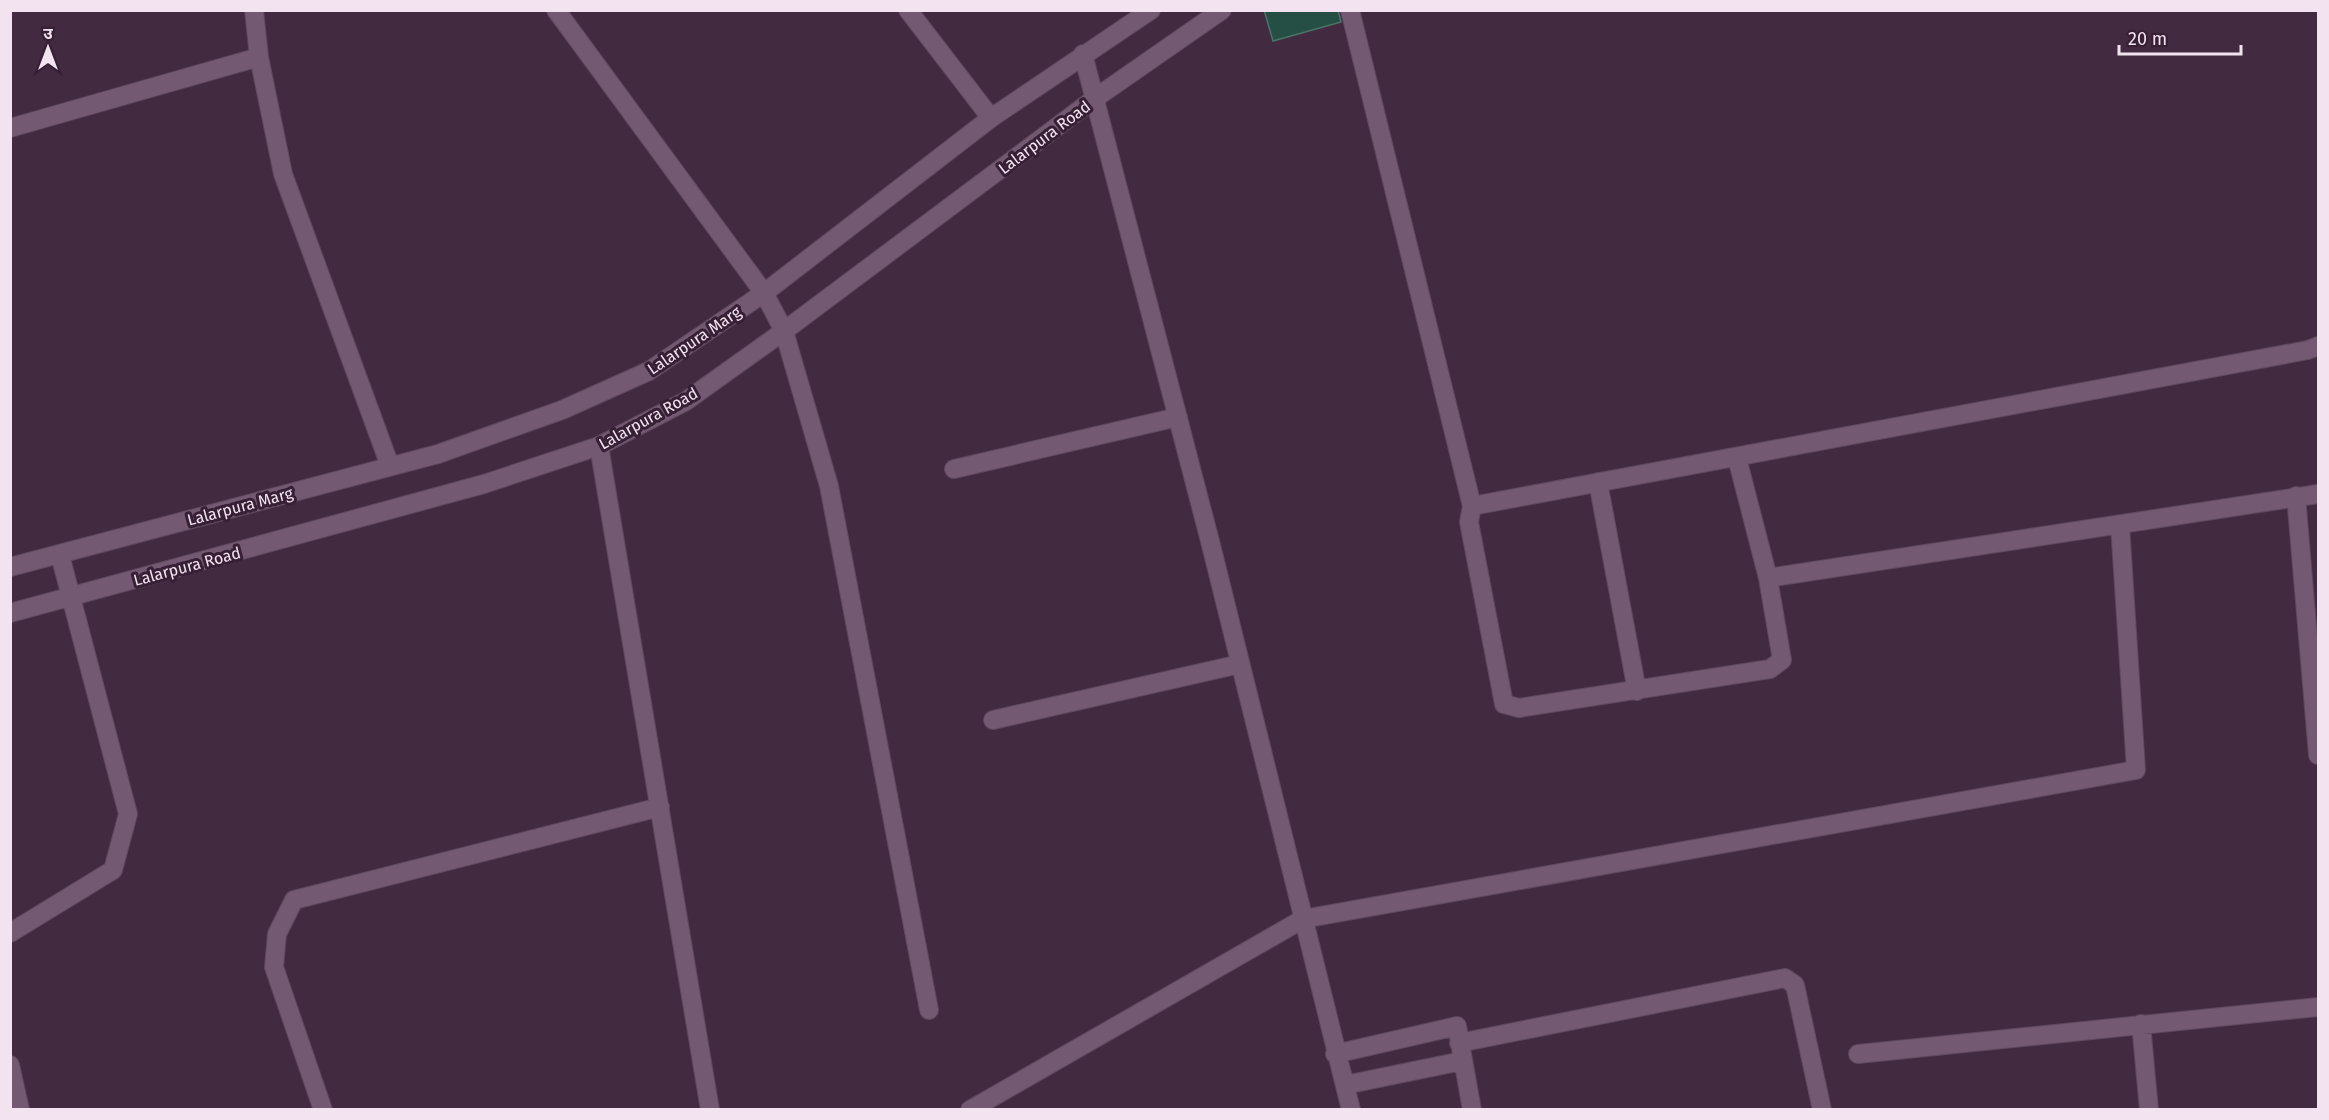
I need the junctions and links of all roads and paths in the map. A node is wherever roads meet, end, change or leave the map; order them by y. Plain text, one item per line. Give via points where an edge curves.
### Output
1 (254, 10) edge
2 (556, 10) edge
3 (908, 10) edge
4 (1151, 10) edge
5 (1222, 10) edge
6 (1350, 10) edge
7 (1083, 54) junction
8 (259, 57) junction
9 (1094, 99) junction
10 (991, 118) junction
11 (10, 128) edge
12 (764, 293) junction
13 (784, 331) junction
14 (2319, 346) edge
15 (1178, 417) junction
16 (599, 446) junction
17 (1737, 458) junction
18 (390, 466) junction
19 (954, 469) dead end
20 (1598, 482) junction
21 (2319, 494) edge
22 (2296, 496) junction
23 (1472, 506) junction
24 (2120, 525) junction
25 (60, 555) junction
26 (10, 567) edge
27 (1768, 578) junction
28 (72, 598) junction
29 (10, 613) edge
30 (1240, 664) junction
31 (1637, 691) junction
32 (993, 720) dead end
33 (2319, 755) edge
34 (660, 807) junction
35 (1303, 919) junction
36 (10, 933) edge
37 (2319, 1006) edge
38 (929, 1010) dead end
39 (2141, 1024) junction
40 (1459, 1043) junction
41 (1335, 1054) junction
42 (1858, 1054) dead end
43 (10, 1065) edge
44 (1345, 1085) junction
45 (20, 1110) edge
46 (323, 1110) edge
47 (710, 1110) edge
48 (970, 1110) edge
49 (1351, 1110) edge
50 (1472, 1110) edge
51 (1822, 1110) edge
52 (2149, 1110) edge

1 - 8 street
2 - 12 street
3 - 10 street
4 - 7 street, Lalarpura Marg
5 - 9 street, Lalarpura Road
6 - 23 street
7 - 9 street
7 - 10 street, Lalarpura Marg
8 - 11 street
8 - 18 street via 283,174
9 - 13 street, Lalarpura Road
9 - 15 street
10 - 12 street, Lalarpura Marg
12 - 13 street
12 - 18 street, Lalarpura Marg via 648,371 562,410
13 - 16 street, Lalarpura Road via 686,401
13 - 38 street via 829,486
14 - 17 street
15 - 19 street
15 - 30 street
16 - 28 street, Lalarpura Road via 484,484
16 - 34 street
17 - 20 street
17 - 27 street
18 - 25 street, Lalarpura Marg
20 - 23 street
20 - 31 street
21 - 22 street
22 - 24 street
22 - 33 street
23 - 31 street via 1469,522 1504,704 1519,708
24 - 27 street
24 - 35 street via 2136,770
25 - 26 street, Lalarpura Marg
25 - 28 street
27 - 31 street via 1782,660 1770,669
28 - 29 street, Lalarpura Road
28 - 36 street via 128,814 113,870
30 - 32 street
30 - 35 street
34 - 46 street via 294,900 277,934 274,968
34 - 47 street
35 - 41 street
35 - 48 street
37 - 39 street
39 - 42 street
39 - 52 street
40 - 41 street
40 - 44 street
40 - 50 street
40 - 51 street via 1785,978 1795,985
41 - 44 street
43 - 45 street
44 - 49 street

